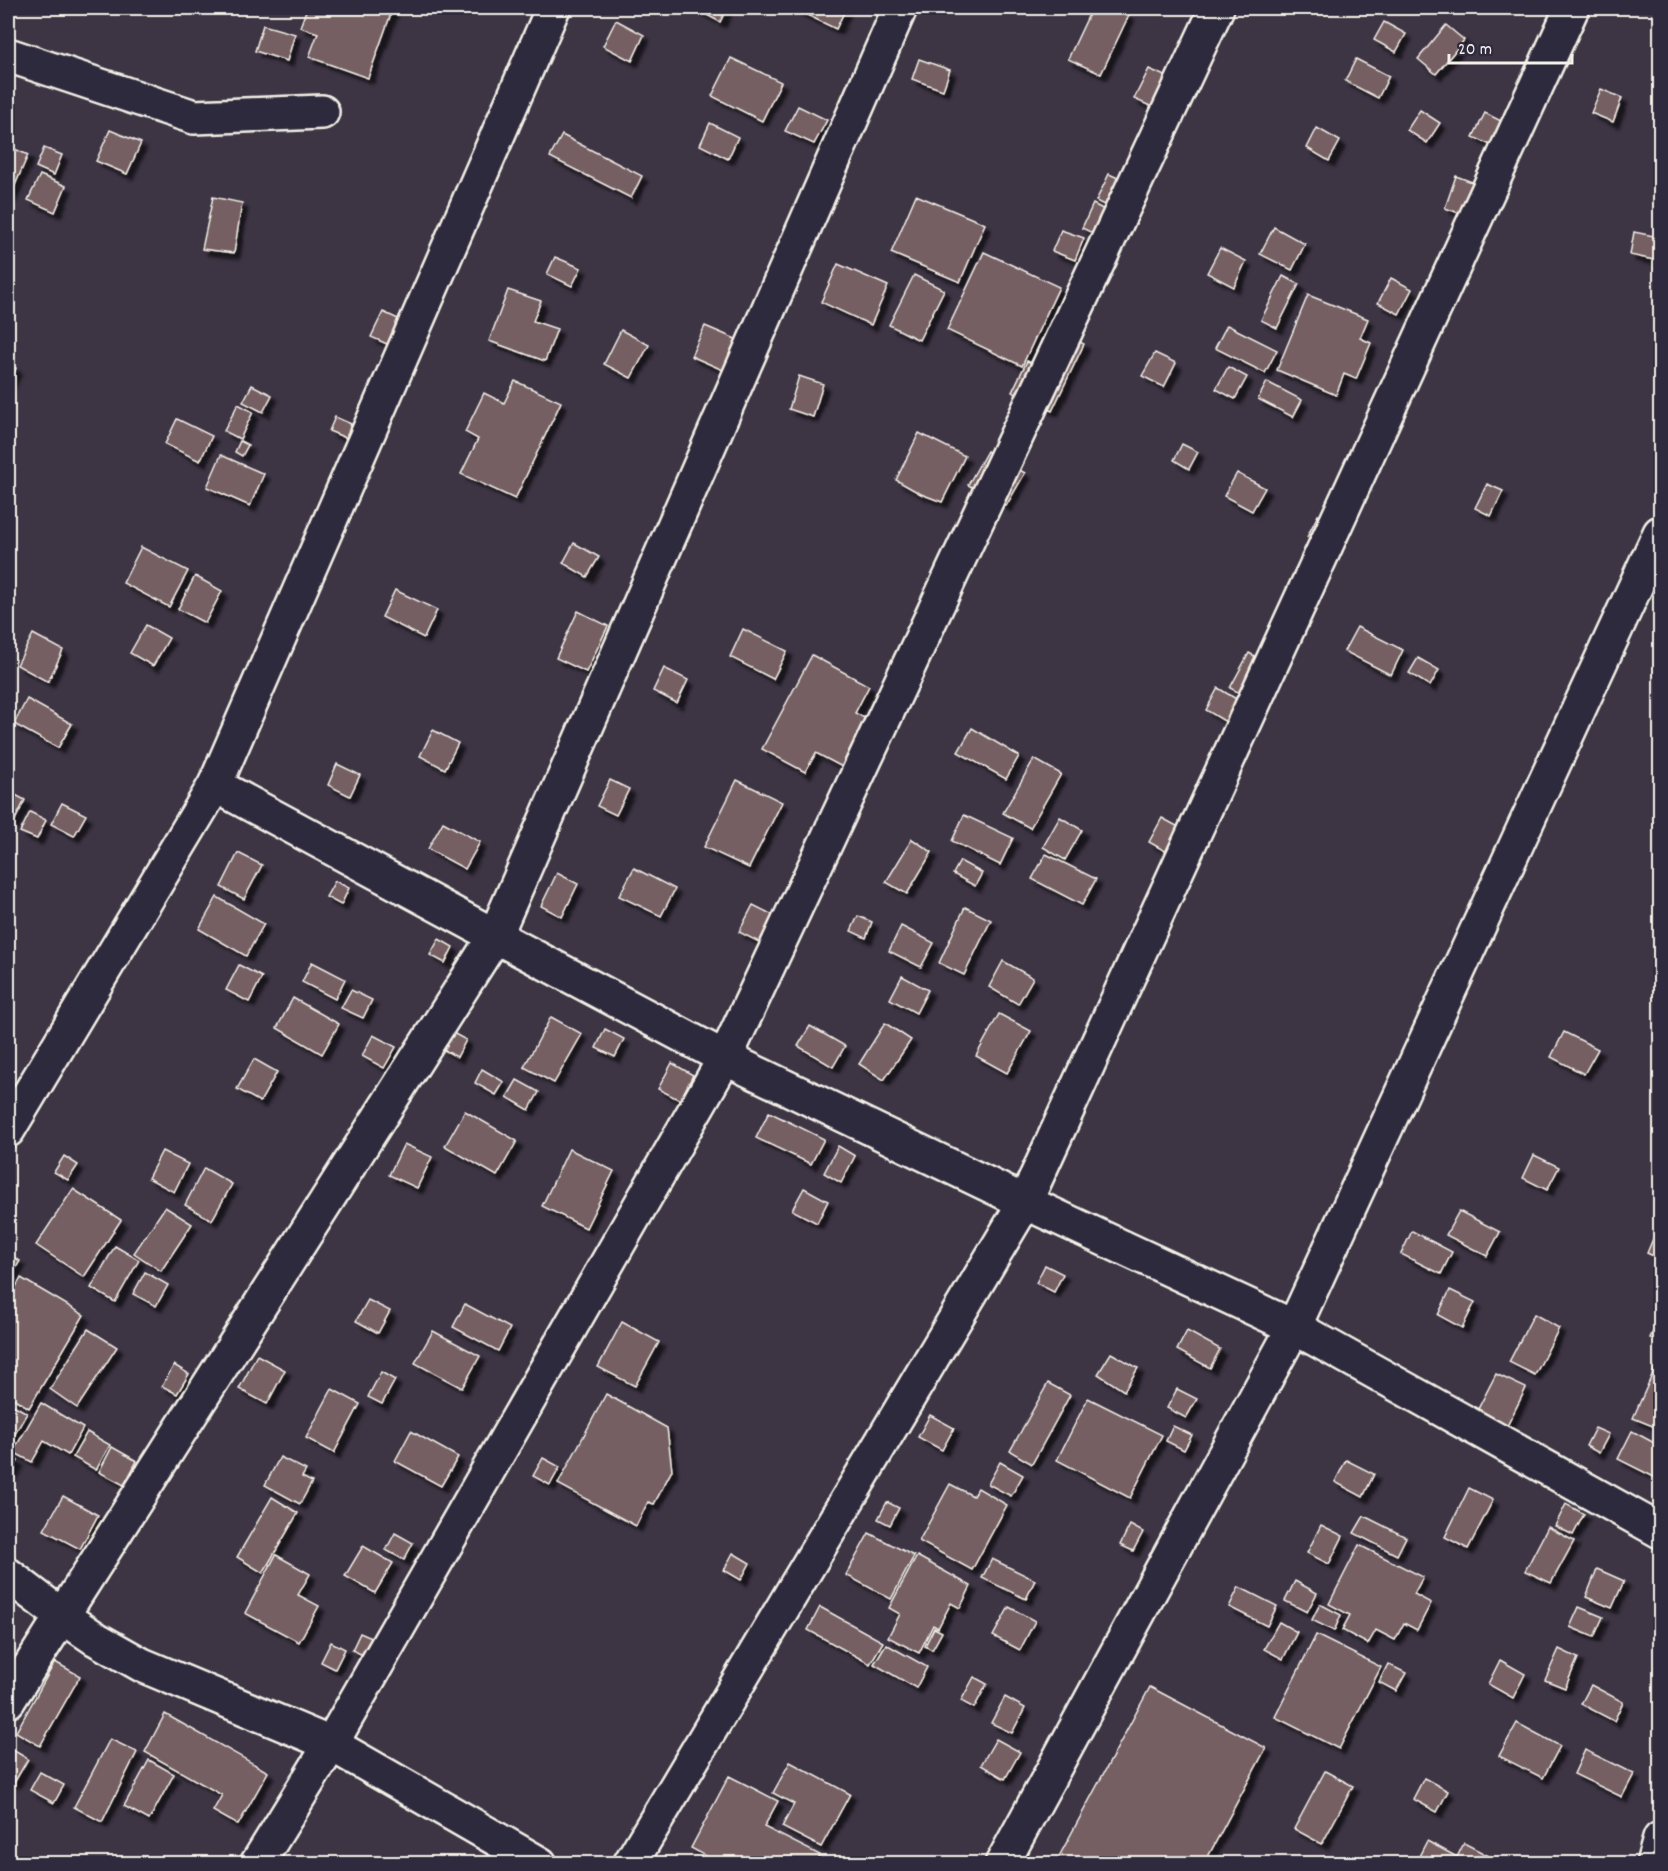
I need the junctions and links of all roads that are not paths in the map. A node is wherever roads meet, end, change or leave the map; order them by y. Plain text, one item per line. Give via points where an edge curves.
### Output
1 (553, 8) edge
2 (900, 8) edge
3 (1216, 8) edge
4 (1572, 8) edge
5 (8, 55) edge
6 (322, 112) dead end
7 (1660, 532) edge
8 (215, 784) junction
9 (495, 936) junction
10 (726, 1058) junction
11 (8, 1130) edge
12 (1025, 1202) junction
13 (1294, 1328) junction
14 (1660, 1531) edge
15 (8, 1575) edge
16 (62, 1616) junction
17 (8, 1701) edge
18 (331, 1744) junction
19 (1660, 1839) edge
20 (256, 1863) edge
21 (540, 1863) edge
22 (630, 1863) edge
23 (1002, 1863) edge
24 (1653, 1863) edge

1 - 8 street
2 - 9 street
3 - 10 street
4 - 12 street
5 - 6 street via 194,117
7 - 13 street
8 - 9 street
8 - 11 street
9 - 10 street
9 - 16 street
10 - 12 street
10 - 18 street
12 - 13 street
12 - 22 street
13 - 14 street
13 - 23 street
15 - 16 street
16 - 17 street
16 - 18 street via 142,1665
18 - 20 street
18 - 21 street
19 - 24 street

